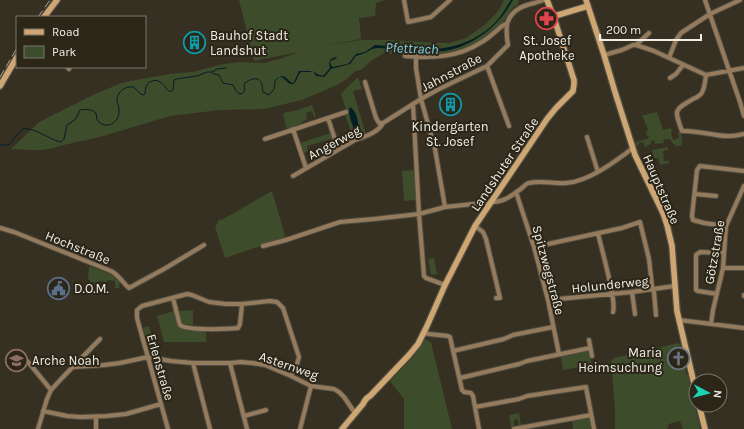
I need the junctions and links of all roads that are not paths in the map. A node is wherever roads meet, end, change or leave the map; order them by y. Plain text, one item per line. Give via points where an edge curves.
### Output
1 (57, 0) edge
2 (404, 0) edge
3 (450, 0) edge
4 (545, 0) edge
5 (586, 0) edge
6 (705, 0) edge
7 (740, 0) edge
8 (588, 6) junction
9 (710, 14) junction
10 (555, 15) junction
11 (45, 16) edge
12 (506, 24) junction
13 (649, 34) dead end
14 (636, 45) junction
15 (604, 55) junction
16 (405, 56) dead end
17 (416, 56) junction
18 (668, 58) junction
19 (16, 59) edge
20 (683, 65) junction
21 (487, 66) junction
22 (744, 68) edge
23 (730, 71) junction
24 (706, 76) junction
25 (670, 78) dead end
26 (365, 82) dead end
27 (0, 86) edge
28 (421, 99) junction
29 (414, 104) junction
30 (346, 112) dead end
31 (744, 116) edge
32 (328, 118) junction
33 (383, 123) junction
34 (510, 126) dead end
35 (293, 129) junction
36 (744, 134) edge
37 (587, 137) dead end
38 (265, 139) dead end
39 (633, 148) junction
40 (338, 149) junction
41 (306, 168) junction
42 (744, 171) edge
43 (598, 172) junction
44 (293, 176) dead end
45 (744, 186) edge
46 (516, 192) junction
47 (743, 192) edge
48 (695, 194) junction
49 (716, 196) dead end
50 (492, 202) junction
51 (445, 207) junction
52 (419, 214) junction
53 (475, 226) junction
54 (726, 226) junction
55 (0, 228) edge
56 (598, 233) junction
57 (204, 245) dead end
58 (263, 246) dead end
59 (534, 247) junction
60 (723, 253) junction
61 (723, 268) junction
62 (744, 268) edge
63 (445, 285) junction
64 (675, 286) junction
65 (653, 289) junction
66 (632, 292) junction
67 (612, 294) junction
68 (717, 294) junction
69 (173, 298) junction
70 (496, 298) dead end
71 (548, 300) junction
72 (242, 304) junction
73 (613, 312) dead end
74 (635, 314) dead end
75 (656, 315) dead end
76 (679, 320) junction
77 (711, 324) junction
78 (553, 327) junction
79 (744, 328) edge
80 (424, 332) junction
81 (100, 339) dead end
82 (589, 340) dead end
83 (590, 348) junction
84 (453, 351) junction
85 (559, 354) junction
86 (592, 356) dead end
87 (148, 357) junction
88 (25, 360) dead end
89 (193, 363) junction
90 (230, 363) junction
91 (73, 367) junction
92 (692, 373) edge
93 (291, 376) junction
94 (460, 378) junction
95 (311, 386) junction
96 (52, 390) junction
97 (162, 404) junction
98 (475, 407) junction
99 (266, 410) dead end
100 (43, 411) junction
101 (355, 413) junction
102 (701, 413) edge
103 (591, 415) junction
104 (244, 416) junction
105 (96, 417) junction
106 (38, 429) edge
107 (96, 429) edge
108 (168, 429) edge
109 (210, 429) edge
110 (247, 429) edge
111 (300, 429) edge
112 (342, 429) edge
113 (479, 429) edge
114 (514, 429) edge
115 (594, 429) edge
116 (705, 429) edge

1 - 11 street
2 - 3 street via 408,22 431,17
4 - 10 street, Landshuter Straße
4 - 12 street via 518,8
5 - 8 street, Hauptstraße
6 - 9 street
7 - 9 street
8 - 10 street
8 - 15 street, Hauptstraße
9 - 18 street via 682,33
9 - 23 street
10 - 50 street, Landshuter Straße via 574,80 573,92 547,119
12 - 17 street via 466,50 447,56
12 - 21 street, Jahnstraße via 508,45
13 - 14 street
14 - 15 street
14 - 18 street
15 - 39 street, Hauptstraße
16 - 17 street
17 - 28 street
18 - 20 street
19 - 27 street
20 - 24 street
20 - 25 street
21 - 28 street, Jahnstraße
21 - 34 street
22 - 23 street
23 - 24 street
23 - 31 street
24 - 36 street via 701,94 677,111 682,131 691,130 725,136
26 - 33 street via 376,118
28 - 29 street, Jahnstraße
28 - 51 street via 435,149
29 - 33 street, Jahnstraße
29 - 52 street
30 - 32 street
32 - 35 street
32 - 40 street
33 - 40 street, Angerweg via 366,136
35 - 38 street
35 - 41 street
37 - 43 street
39 - 43 street
39 - 64 street, Hauptstraße via 667,224 672,246
40 - 41 street, Angerweg
41 - 44 street, Angerweg
42 - 48 street via 700,166 697,170
43 - 46 street via 582,180 567,183 528,183
45 - 47 street, Götzstraße
46 - 50 street via 499,202
46 - 59 street, Spitzwegstraße
47 - 54 street, Götzstraße
48 - 49 street
48 - 54 street via 693,220
50 - 51 street
50 - 53 street, Landshuter Straße
51 - 52 street
52 - 58 street via 340,222
52 - 63 street via 424,276
53 - 63 street, Landshuter Straße
53 - 70 street via 483,232 486,239 500,298
54 - 60 street, Götzstraße
55 - 57 street, Hochstraße via 111,271 129,288
56 - 59 street
56 - 65 street via 640,222
56 - 67 street
59 - 71 street, Spitzwegstraße
60 - 61 street, Götzstraße
60 - 68 street via 700,252 696,256 696,290
61 - 62 street
61 - 68 street, Götzstraße
63 - 80 street, Landshuter Straße
64 - 65 street, Holunderweg
64 - 76 street, Hauptstraße
65 - 66 street, Holunderweg
65 - 75 street
66 - 67 street, Holunderweg
66 - 74 street
67 - 71 street, Holunderweg
67 - 73 street via 615,308
68 - 77 street, Götzstraße
69 - 72 street via 189,294 209,302
69 - 72 street via 180,325 197,328 238,328
69 - 87 street, Erlenstraße via 142,306 137,310
71 - 78 street, Spitzwegstraße
72 - 93 street via 270,301 281,305 299,357
76 - 77 street
76 - 92 street, Hauptstraße
77 - 79 street
78 - 84 street
78 - 85 street, Spitzwegstraße
80 - 84 street via 449,337
80 - 101 street, Landshuter Straße via 409,355 364,400
81 - 91 street
82 - 83 street
83 - 85 street
83 - 86 street
84 - 94 street
85 - 94 street
87 - 89 street, Asternweg
87 - 91 street via 120,363
87 - 97 street, Erlenstraße
88 - 96 street
89 - 90 street, Asternweg
89 - 109 street
90 - 93 street, Asternweg via 252,362
90 - 104 street
91 - 96 street
93 - 95 street, Asternweg
94 - 98 street via 463,391 471,393
95 - 101 street, Asternweg via 339,392
95 - 111 street
96 - 100 street
97 - 105 street via 126,414
97 - 108 street, Erlenstraße
98 - 103 street via 586,387
98 - 113 street
99 - 104 street
100 - 105 street via 67,416
100 - 106 street
101 - 112 street, Landshuter Straße
102 - 116 street
103 - 114 street
103 - 115 street
104 - 110 street
105 - 107 street

